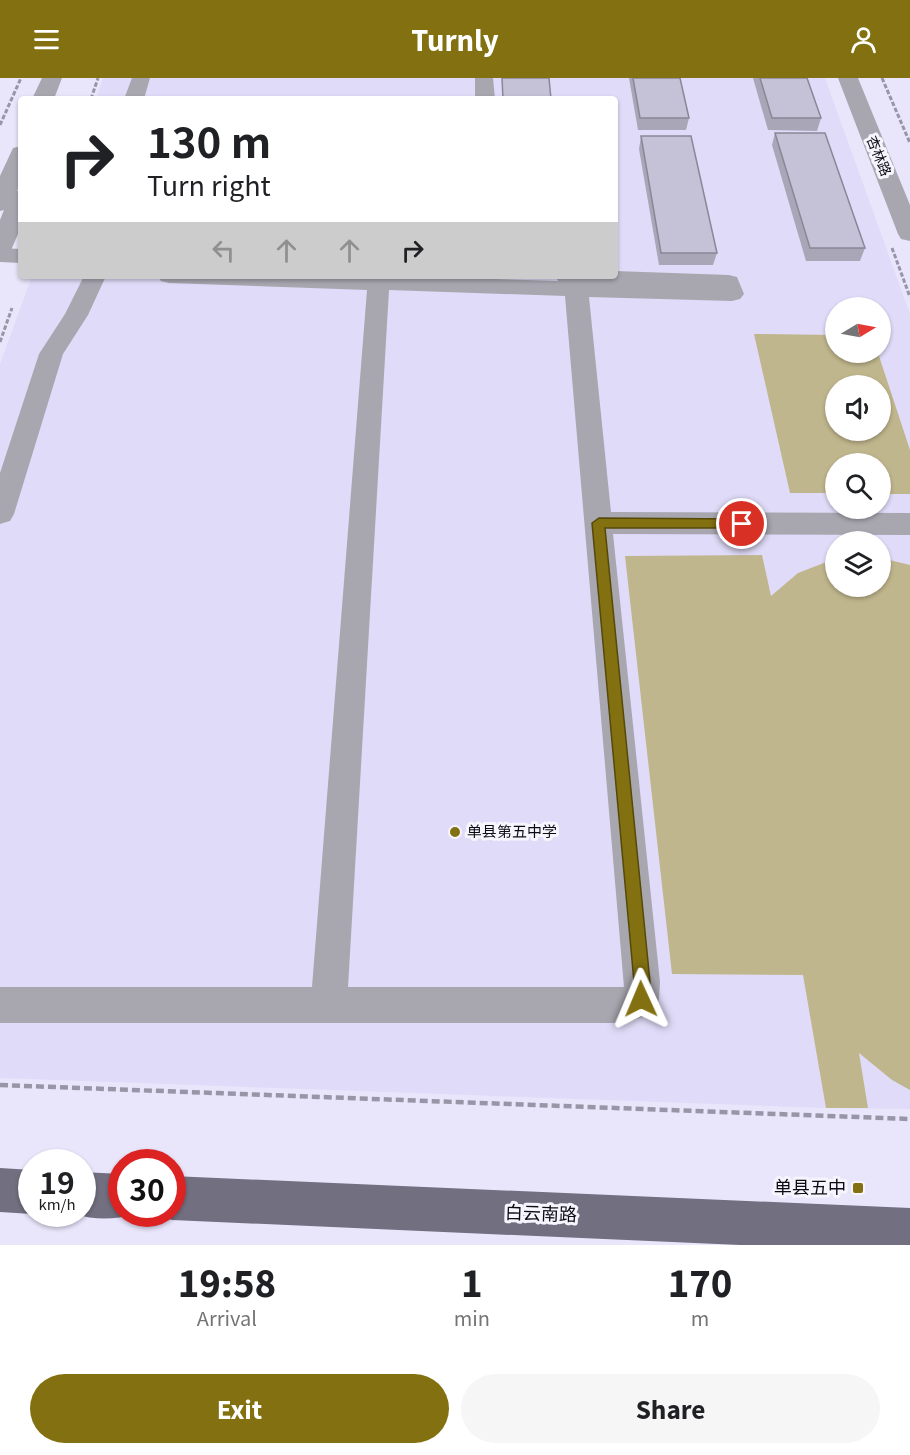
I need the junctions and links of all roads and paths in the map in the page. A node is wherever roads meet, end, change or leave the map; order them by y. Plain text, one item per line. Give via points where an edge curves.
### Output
1 (21, 78) edge
2 (52, 78) edge
3 (68, 78) edge
4 (98, 78) edge
5 (141, 78) edge
6 (484, 78) edge
7 (848, 78) edge
8 (860, 78) edge
9 (882, 78) edge
10 (44, 96) edge
11 (61, 96) edge
12 (92, 96) edge
13 (135, 96) edge
14 (484, 96) edge
15 (0, 125) edge
16 (910, 143) edge
17 (18, 160) edge
18 (910, 201) edge
19 (0, 204) edge
20 (18, 205) edge
21 (910, 234) edge
22 (0, 250) edge
23 (0, 255) edge
24 (18, 256) edge
25 (0, 270) edge
26 (18, 271) edge
27 (94, 279) edge
28 (361, 279) edge
29 (379, 279) edge
30 (488, 281) edge
31 (573, 281) edge
32 (12, 308) dead end
33 (0, 342) edge
34 (0, 514) edge
35 (599, 523) junction
36 (910, 524) edge
37 (0, 1005) edge
38 (329, 1005) junction
39 (0, 1085) edge
40 (910, 1119) edge
41 (0, 1190) edge
42 (18, 1191) edge
43 (186, 1199) edge
44 (910, 1230) edge

1 - 15 path
2 - 10 street
3 - 11 street
4 - 12 path
5 - 13 street
6 - 14 street
7 - 21 street, 杏林路
8 - 18 street, 杏林路
9 - 16 path
17 - 19 street
20 - 22 street
23 - 24 street
25 - 26 street
27 - 34 street via 51,354
28 - 30 street
29 - 38 street
30 - 31 street
31 - 31 street via 732,294 729,282
31 - 35 street
32 - 33 path
35 - 36 street
35 - 38 street via 641,999 626,1005
37 - 38 street
39 - 40 path
41 - 42 main road
43 - 44 main road, 白云南路

